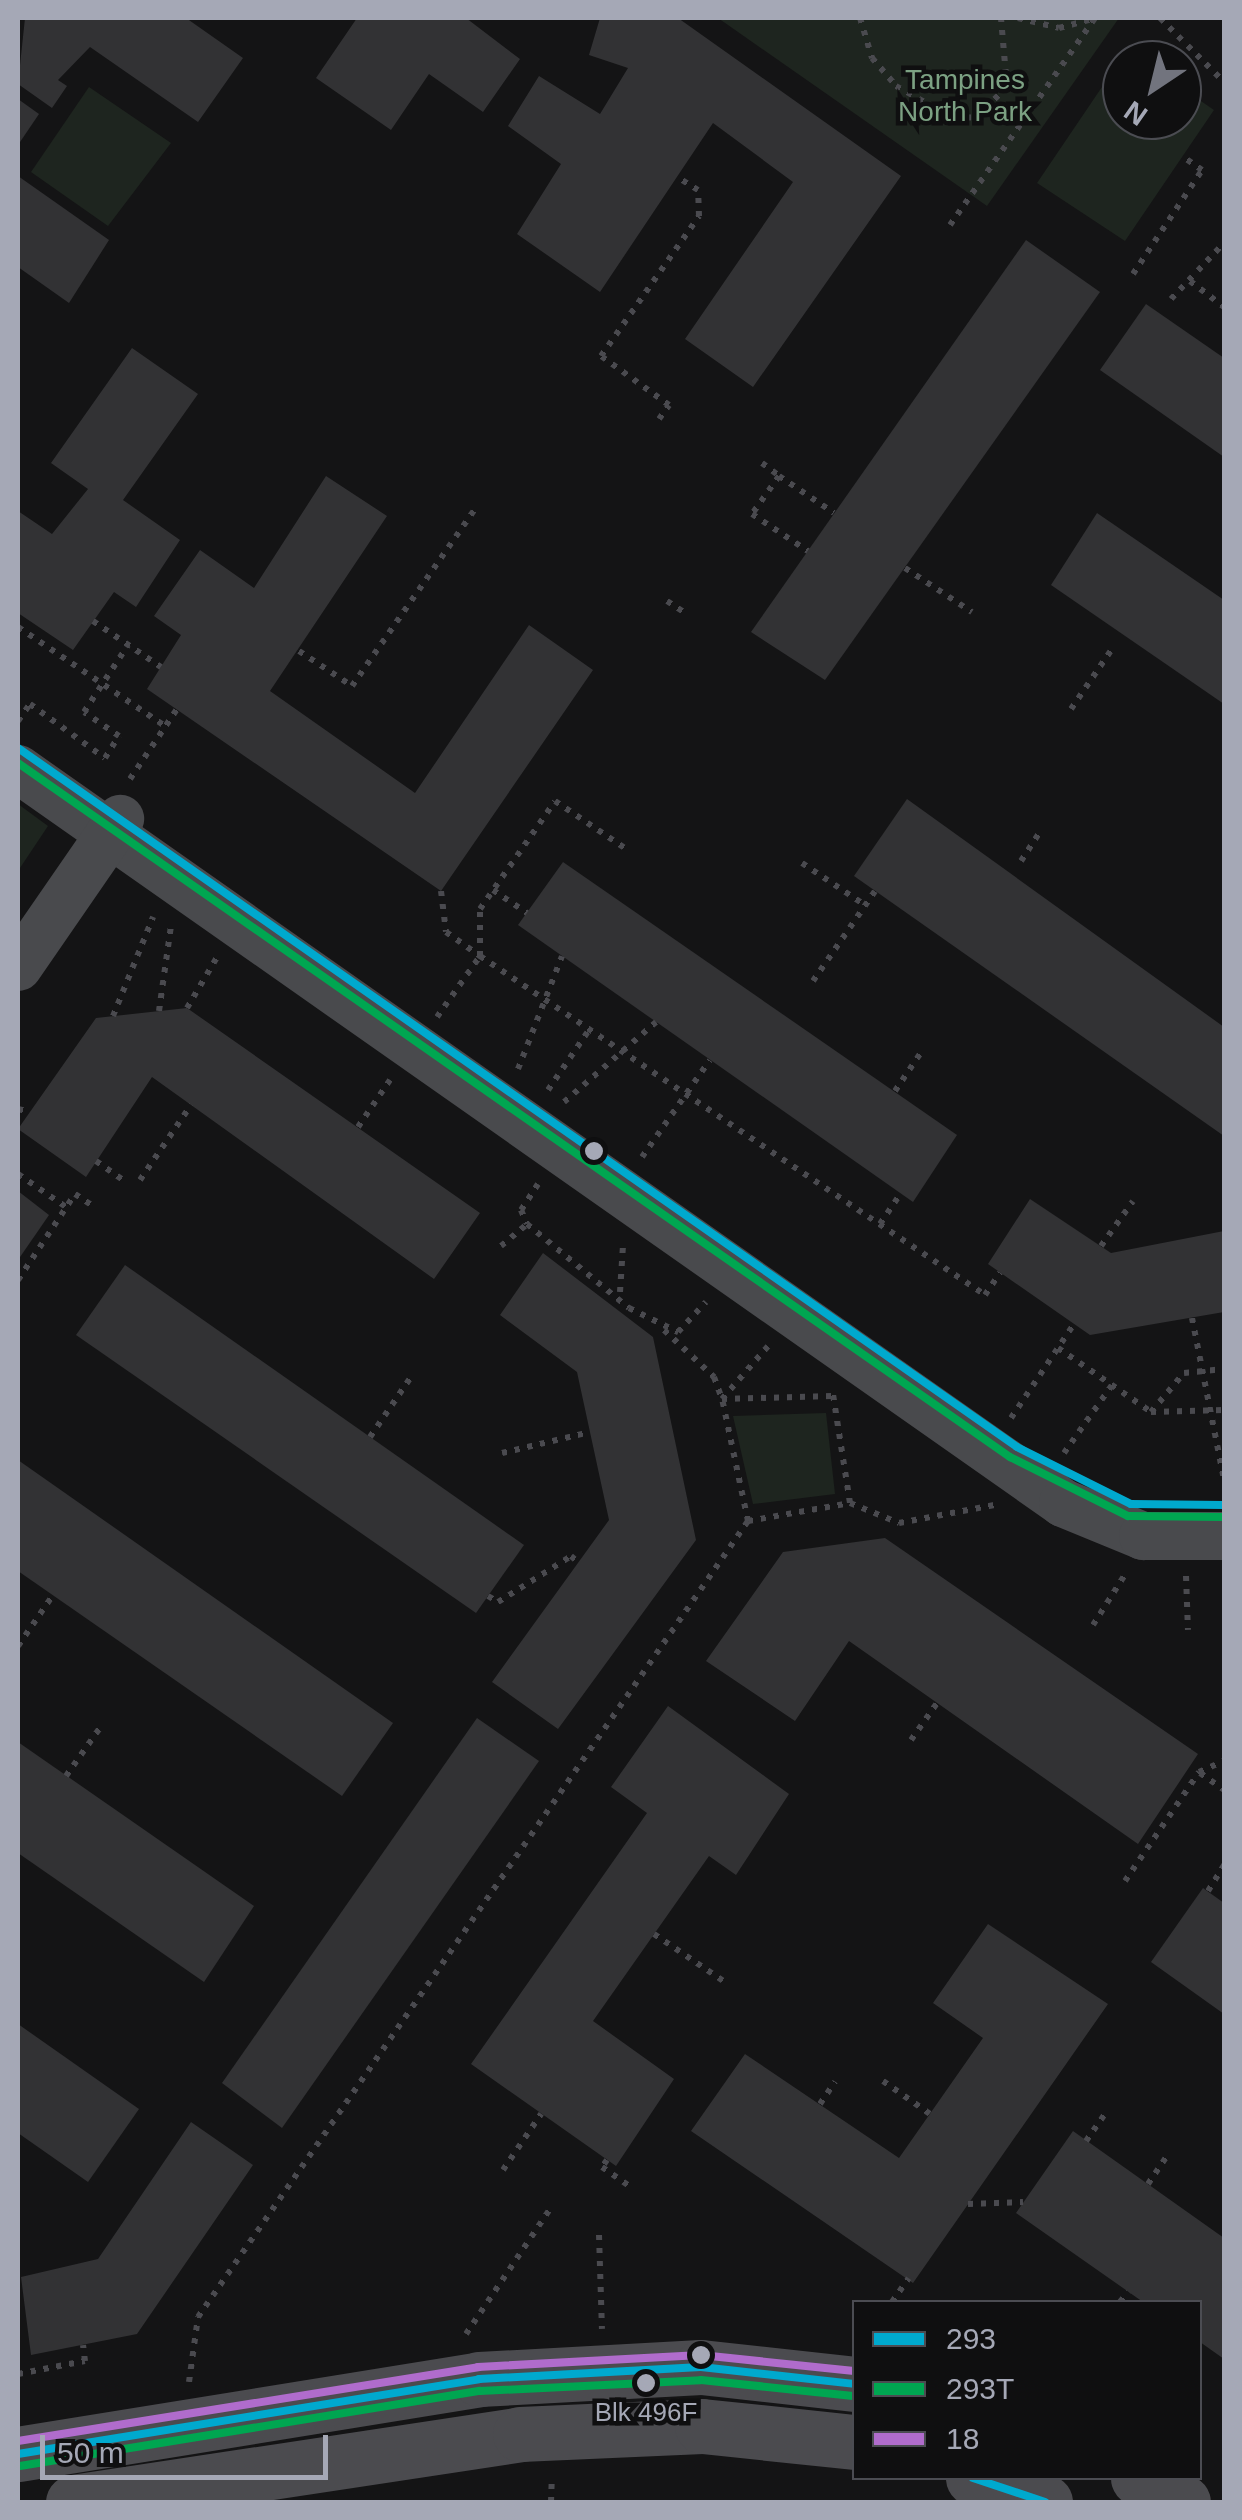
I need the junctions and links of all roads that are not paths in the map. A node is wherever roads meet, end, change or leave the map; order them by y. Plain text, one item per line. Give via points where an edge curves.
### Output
1 (18, 748) edge
2 (18, 769) edge
3 (119, 811) junction
4 (18, 967) edge
5 (1224, 1505) edge
6 (1224, 1536) edge
7 (852, 2384) edge
8 (852, 2442) edge
9 (18, 2454) edge
10 (979, 2480) edge
11 (1142, 2480) edge
12 (73, 2502) edge
13 (1045, 2502) edge
14 (1183, 2502) edge

1 - 3 street
2 - 3 street
3 - 4 street
3 - 5 street via 999,1435 1110,1498
3 - 6 street via 1062,1503 1143,1536
7 - 9 main road via 702,2367 479,2379
8 - 12 main road via 702,2426 520,2434
10 - 13 main road
11 - 14 main road

